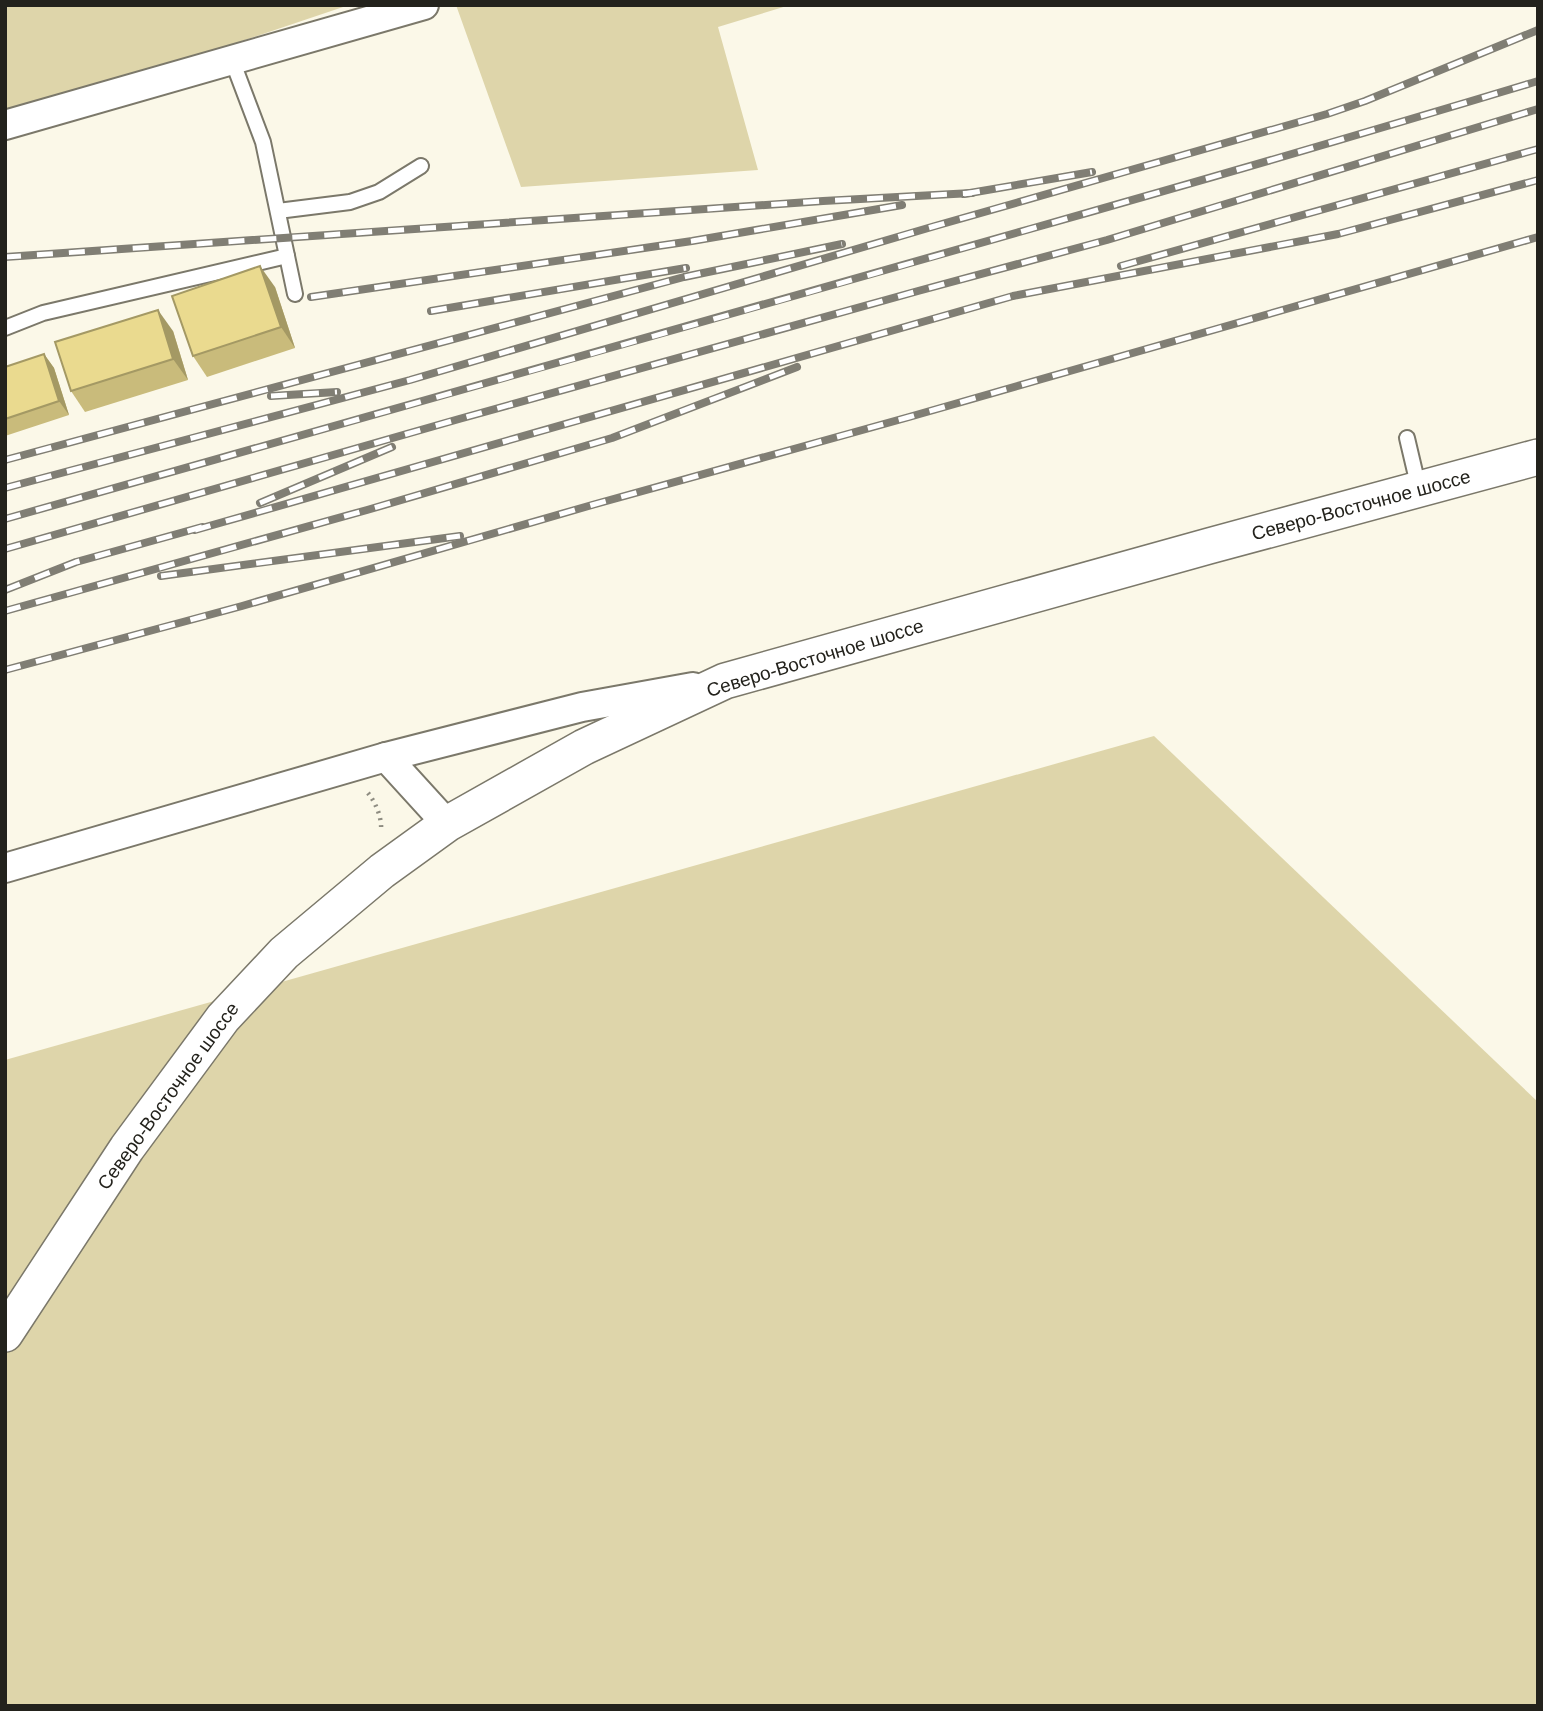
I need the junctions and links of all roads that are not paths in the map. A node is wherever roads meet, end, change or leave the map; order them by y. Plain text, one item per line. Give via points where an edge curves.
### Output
1 (424, 5) edge
2 (232, 60) junction
3 (5, 125) edge
4 (421, 166) dead end
5 (278, 211) junction
6 (287, 256) junction
7 (295, 294) dead end
8 (5, 328) edge
9 (1406, 438) dead end
10 (1538, 457) edge
11 (1419, 489) junction
12 (725, 681) junction
13 (386, 757) junction
14 (447, 824) junction
15 (5, 868) edge
16 (5, 1334) edge

1 - 2 street
2 - 3 street
2 - 5 lane via 263,142
4 - 5 lane via 379,192 350,202
5 - 6 lane
6 - 7 lane
6 - 8 lane via 43,313
9 - 11 lane
10 - 11 street, Северо-Восточное шоссе
11 - 12 street, Северо-Восточное шоссе
12 - 13 street via 582,707
12 - 14 street, Северо-Восточное шоссе via 584,747
13 - 14 street
13 - 15 street
14 - 16 street, Северо-Восточное шоссе via 302,937 223,1018 127,1148

